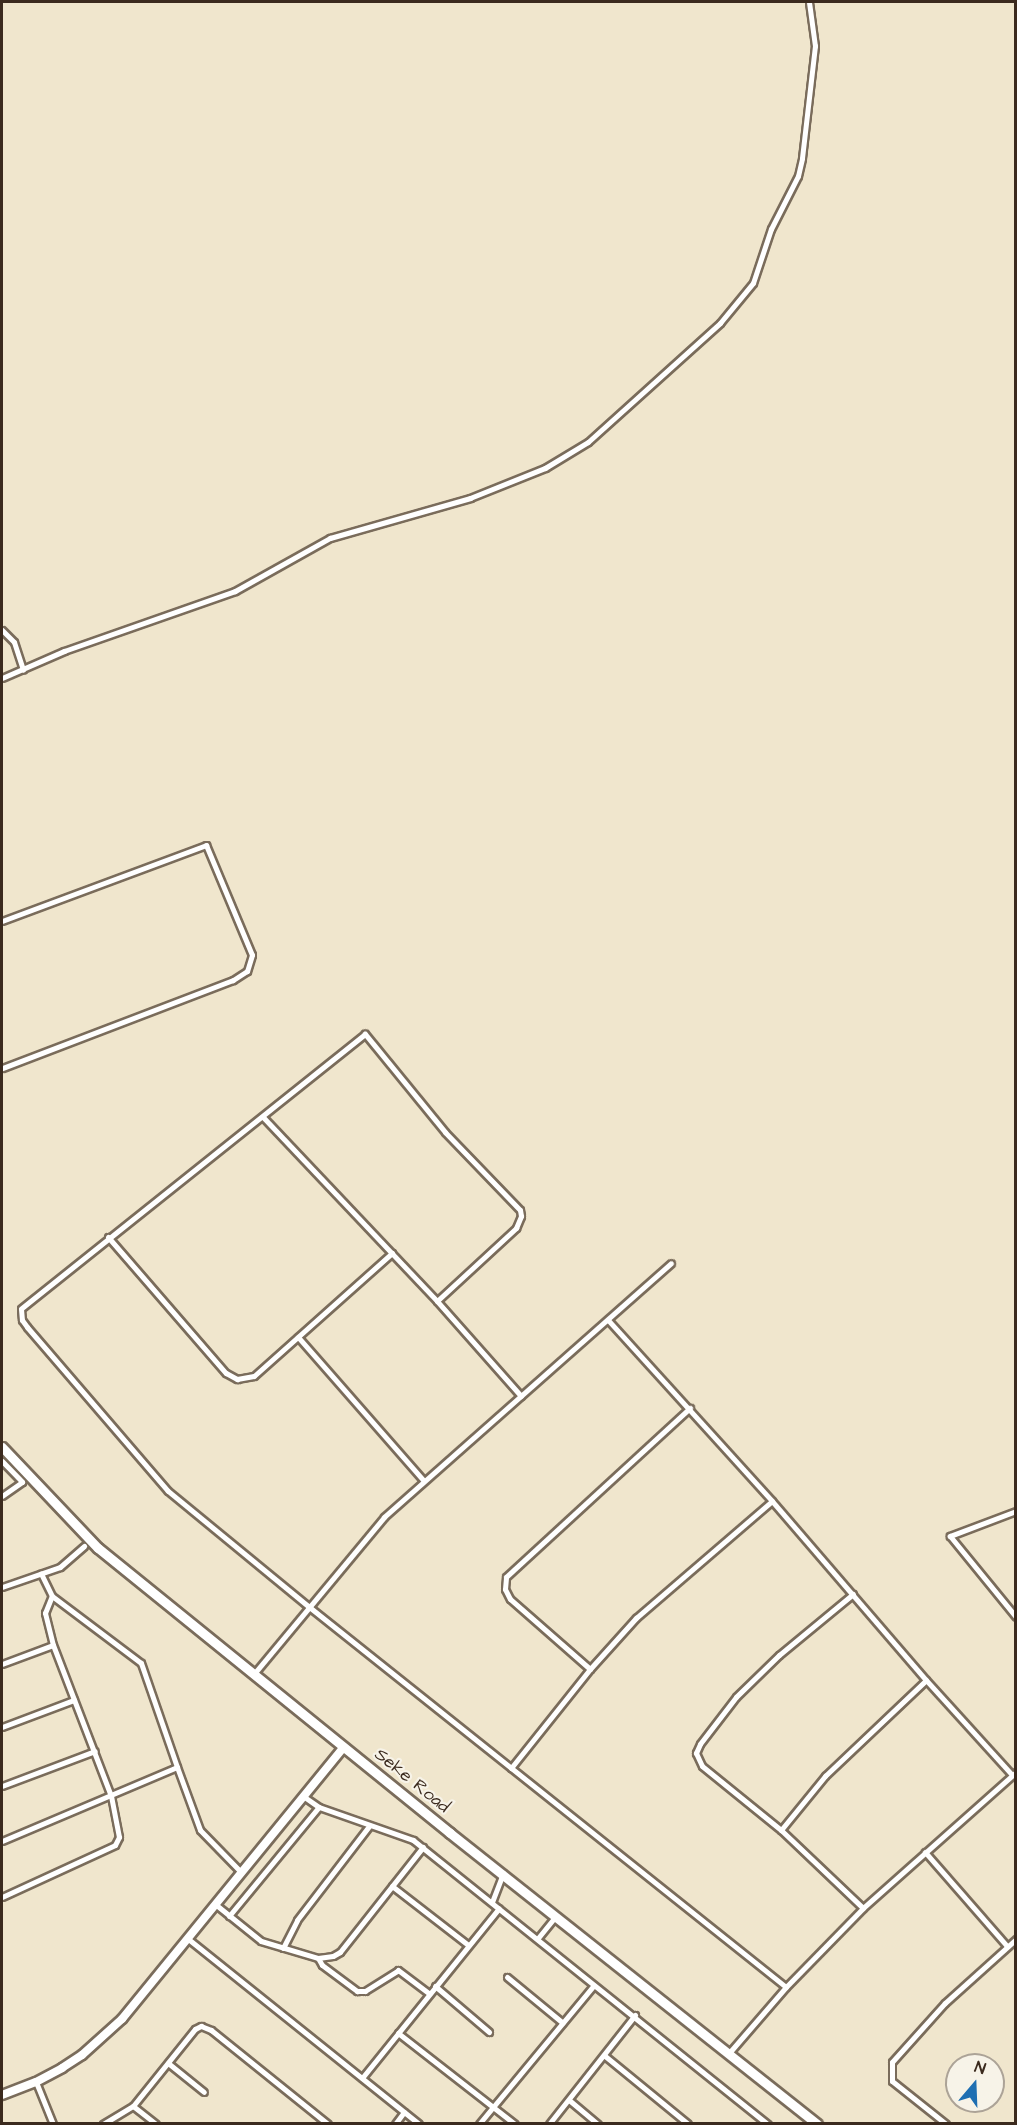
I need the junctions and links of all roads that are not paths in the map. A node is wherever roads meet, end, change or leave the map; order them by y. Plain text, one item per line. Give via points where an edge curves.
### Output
1 (809, 2) edge
2 (2, 630) edge
3 (24, 670) junction
4 (2, 678) edge
5 (2, 921) edge
6 (2, 1068) edge
7 (263, 1117) junction
8 (108, 1237) junction
9 (392, 1253) junction
10 (671, 1263) dead end
11 (436, 1301) junction
12 (608, 1320) junction
13 (298, 1337) junction
14 (521, 1396) junction
15 (690, 1408) junction
16 (2, 1447) edge
17 (2, 1461) edge
18 (423, 1480) junction
19 (2, 1496) edge
20 (772, 1501) junction
21 (1016, 1511) edge
22 (84, 1546) dead end
23 (41, 1573) junction
24 (2, 1587) edge
25 (853, 1594) junction
26 (52, 1596) junction
27 (308, 1606) junction
28 (1016, 1617) edge
29 (53, 1645) junction
30 (2, 1664) edge
31 (590, 1669) junction
32 (253, 1675) junction
33 (926, 1680) junction
34 (74, 1700) junction
35 (2, 1727) edge
36 (344, 1747) junction
37 (95, 1751) junction
38 (177, 1767) junction
39 (511, 1768) junction
40 (1014, 1773) edge
41 (2, 1786) edge
42 (303, 1796) junction
43 (111, 1797) junction
44 (319, 1807) junction
45 (369, 1826) junction
46 (781, 1830) junction
47 (2, 1841) edge
48 (423, 1847) junction
49 (925, 1852) junction
50 (241, 1872) junction
51 (503, 1873) junction
52 (392, 1886) junction
53 (2, 1897) edge
54 (492, 1902) junction
55 (214, 1904) junction
56 (499, 1908) junction
57 (863, 1908) junction
58 (229, 1916) junction
59 (556, 1916) junction
60 (187, 1938) junction
61 (538, 1938) junction
62 (1016, 1939) edge
63 (468, 1945) junction
64 (1007, 1946) junction
65 (283, 1948) junction
66 (318, 1958) junction
67 (507, 1977) dead end
68 (594, 1985) junction
69 (435, 1986) junction
70 (786, 1987) junction
71 (429, 1993) junction
72 (635, 2015) junction
73 (563, 2024) junction
74 (398, 2032) junction
75 (489, 2032) dead end
76 (729, 2053) junction
77 (605, 2056) junction
78 (168, 2063) junction
79 (362, 2078) junction
80 (36, 2082) junction
81 (204, 2092) dead end
82 (2, 2095) edge
83 (569, 2100) junction
84 (133, 2106) junction
85 (492, 2106) junction
86 (404, 2112) junction
87 (112, 2122) edge
88 (326, 2123) edge
89 (53, 2124) edge
90 (103, 2124) edge
91 (156, 2124) edge
92 (395, 2124) edge
93 (419, 2124) edge
94 (479, 2124) edge
95 (515, 2124) edge
96 (549, 2124) edge
97 (598, 2124) edge
98 (687, 2124) edge
99 (768, 2124) edge
100 (817, 2124) edge
101 (946, 2124) edge

1 - 3 street via 814,57 802,158 753,283 720,323 588,442 545,468 470,498 330,538 235,591 64,651
2 - 3 street via 14,642
3 - 4 street
5 - 6 street via 206,845 252,955 247,971 233,980
7 - 8 street
7 - 9 street
7 - 11 street via 365,1034 445,1132 520,1210 516,1228
8 - 13 street via 226,1373 237,1379 254,1376
8 - 27 street via 24,1304 22,1320 168,1491
9 - 11 street
9 - 13 street
10 - 12 street
11 - 14 street
12 - 14 street
12 - 15 street
13 - 18 street
14 - 18 street
15 - 20 street
15 - 31 street via 506,1577 505,1589 510,1599
16 - 32 main road, Seke Road via 98,1548
17 - 19 street via 22,1482
18 - 27 street via 370,1532
20 - 25 street
20 - 31 street via 636,1618
21 - 28 street via 950,1536
22 - 23 street via 60,1567
23 - 24 street
23 - 26 street
25 - 33 street
25 - 46 street via 779,1654 735,1697 696,1754 702,1766
26 - 29 street via 45,1612
26 - 38 street via 141,1663
27 - 32 street
27 - 39 street
29 - 30 street
29 - 34 street
31 - 39 street
32 - 36 main road, Seke Road
33 - 40 street
33 - 46 street via 825,1776
34 - 35 street
34 - 37 street
36 - 42 street
36 - 51 main road, Seke Road
37 - 41 street
37 - 43 street
38 - 43 street
38 - 50 street via 200,1830
39 - 70 street
40 - 49 street
42 - 44 street
42 - 50 street
43 - 47 street
43 - 53 street via 119,1837 115,1845
44 - 45 street
44 - 58 street
45 - 48 street via 408,1837
45 - 65 street via 297,1920
46 - 57 street
48 - 52 street
48 - 54 street
49 - 57 street
49 - 64 street
50 - 55 street
51 - 54 street
51 - 59 main road, Seke Road
52 - 63 street
52 - 66 street via 340,1952
54 - 56 street
55 - 58 street
55 - 60 street
56 - 61 street
56 - 63 street
57 - 70 street
58 - 65 street via 261,1941
59 - 61 street
59 - 76 main road, Seke Road
60 - 79 street
60 - 80 street via 115,2026 82,2055
61 - 68 street
62 - 64 street
63 - 69 street
64 - 101 street via 917,2032 891,2067 892,2081
65 - 66 street
66 - 71 street via 357,1991 365,1991 398,1970
67 - 73 street
68 - 72 street
68 - 73 street
69 - 71 street
69 - 75 street
70 - 76 street
71 - 74 street
72 - 77 street
72 - 99 street
73 - 85 street
74 - 79 street
74 - 85 street
76 - 100 main road, Seke Road
77 - 83 street
77 - 98 street
78 - 81 street
78 - 84 street
78 - 88 street via 195,2029 206,2026
79 - 86 street
80 - 82 street
80 - 89 street
83 - 96 street
83 - 97 street
84 - 87 street
84 - 91 street
85 - 94 street
85 - 95 street
86 - 92 street
86 - 93 street
87 - 90 street

